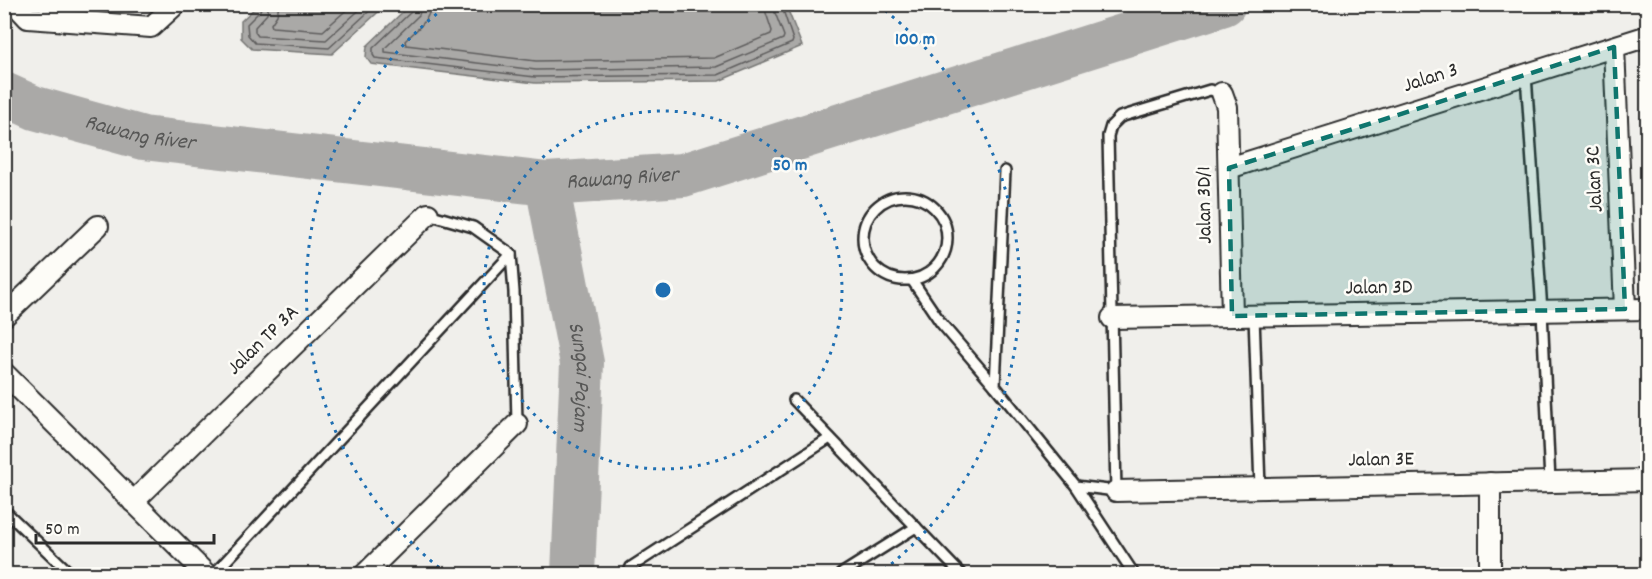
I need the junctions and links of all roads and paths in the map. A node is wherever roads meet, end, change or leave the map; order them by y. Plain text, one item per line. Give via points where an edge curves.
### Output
1 (15, 4) edge
2 (176, 4) edge
3 (1647, 36) edge
4 (1614, 47) junction
5 (1526, 75) junction
6 (1222, 93) joint
7 (1229, 168) junction
8 (1005, 171) dead end
9 (428, 214) joint
10 (98, 226) dead end
11 (511, 255) junction
12 (912, 280) junction
13 (1625, 309) junction
14 (1647, 309) edge
15 (1542, 310) junction
16 (4, 316) edge
17 (1232, 316) junction
18 (1254, 316) junction
19 (1112, 318) junction
20 (4, 373) edge
21 (995, 386) junction
22 (794, 400) dead end
23 (517, 424) joint
24 (830, 438) junction
25 (1647, 480) edge
26 (1550, 482) junction
27 (1490, 483) junction
28 (1076, 486) junction
29 (1260, 488) junction
30 (1116, 491) junction
31 (133, 502) junction
32 (4, 510) edge
33 (916, 527) junction
34 (71, 574) edge
35 (206, 574) edge
36 (214, 574) edge
37 (366, 574) edge
38 (627, 574) edge
39 (841, 574) edge
40 (961, 574) edge
41 (1134, 574) edge
42 (1490, 574) edge

1 - 2 street via 28,18 151,27
3 - 4 street, Jalan 3
4 - 5 street, Jalan 3
4 - 13 street, Jalan 3C
5 - 7 street, Jalan 3
5 - 15 lane
6 - 7 street, Jalan 3D/1 via 1227,107
6 - 19 lane via 1210,90 1120,117 1111,126 1108,136
7 - 17 street, Jalan 3D/1
8 - 21 lane
9 - 11 lane via 473,227
9 - 31 street, Jalan TP 3A
10 - 16 street
11 - 23 lane
11 - 36 lane
12 - 12 lane via 888,277 877,270 864,250 864,226 870,215 877,206 899,196 911,196 933,206 941,215 948,238 941,261 923,277
12 - 21 lane via 940,323
13 - 14 street, Jalan 3D
13 - 15 street, Jalan 3D
15 - 18 street, Jalan 3D
15 - 26 lane
17 - 18 street, Jalan 3D
17 - 19 street, Jalan 3D
18 - 29 lane
19 - 30 lane
20 - 31 street
21 - 28 lane
22 - 24 lane
23 - 37 street
24 - 33 lane
24 - 38 lane via 631,567
25 - 26 street, Jalan 3E
26 - 27 street, Jalan 3E
27 - 29 street, Jalan 3E
27 - 42 street
28 - 30 lane
28 - 41 lane
29 - 30 street, Jalan 3E
31 - 35 street
32 - 34 lane
33 - 39 lane
33 - 40 lane

